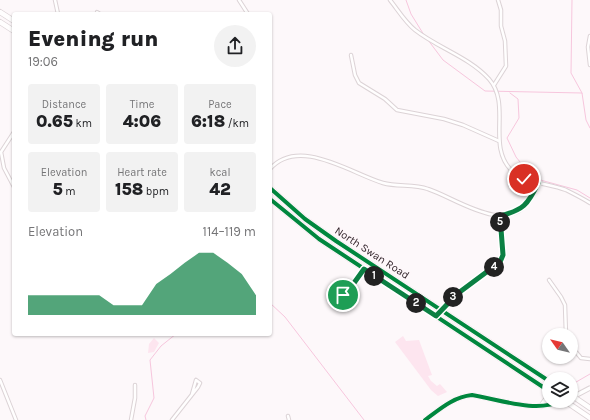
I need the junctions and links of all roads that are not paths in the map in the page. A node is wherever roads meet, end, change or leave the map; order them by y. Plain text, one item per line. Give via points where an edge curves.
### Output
1 (54, 0) edge
2 (239, 0) edge
3 (390, 0) edge
4 (498, 0) edge
5 (0, 12) edge
6 (57, 12) edge
7 (247, 12) edge
8 (12, 20) edge
9 (0, 22) edge
10 (12, 30) edge
11 (590, 36) edge
12 (351, 56) dead end
13 (590, 65) edge
14 (494, 85) junction
15 (12, 135) edge
16 (499, 141) junction
17 (272, 167) edge
18 (12, 183) edge
19 (538, 183) junction
20 (272, 190) edge
21 (272, 201) edge
22 (590, 203) edge
23 (500, 216) junction
24 (364, 269) junction
25 (549, 280) dead end
26 (349, 290) dead end
27 (441, 309) junction
28 (436, 316) junction
29 (566, 328) edge
30 (578, 354) edge
31 (590, 358) edge
32 (542, 376) edge
33 (0, 380) edge
34 (135, 385) dead end
35 (542, 387) edge
36 (590, 388) edge
37 (192, 394) junction
38 (578, 394) edge
39 (578, 401) edge
40 (542, 406) edge
41 (575, 408) edge
42 (590, 408) edge
43 (288, 416) dead end
44 (590, 418) edge
45 (16, 420) edge
46 (131, 420) edge
47 (172, 420) edge
48 (289, 420) edge
49 (425, 420) edge

1 - 6 street
2 - 7 street
3 - 14 street via 416,31 470,63
4 - 14 street via 506,66
5 - 8 main road
9 - 10 main road
11 - 13 street
12 - 16 street via 359,83 385,99 397,110 444,119
14 - 16 street via 499,107
15 - 18 street via 2,152 4,168
16 - 19 street via 506,164 524,179
17 - 23 street via 280,160 292,157 322,158 384,184 429,189 463,206
19 - 22 street via 565,190
19 - 23 street via 529,203 519,210
20 - 27 main road, North Swan Road via 305,219 336,241
21 - 24 main road, North Swan Road via 307,230
23 - 27 street via 503,255 500,262
24 - 26 street
24 - 28 main road, North Swan Road
25 - 29 street via 565,305
27 - 28 street
27 - 32 main road, North Swan Road
28 - 35 main road, North Swan Road
30 - 31 street via 581,358
33 - 45 street
34 - 46 street
36 - 38 street
37 - 37 street via 200,383 196,380 194,384
37 - 47 street
39 - 42 main road
40 - 49 street via 465,396 450,402
41 - 44 main road
43 - 48 street

